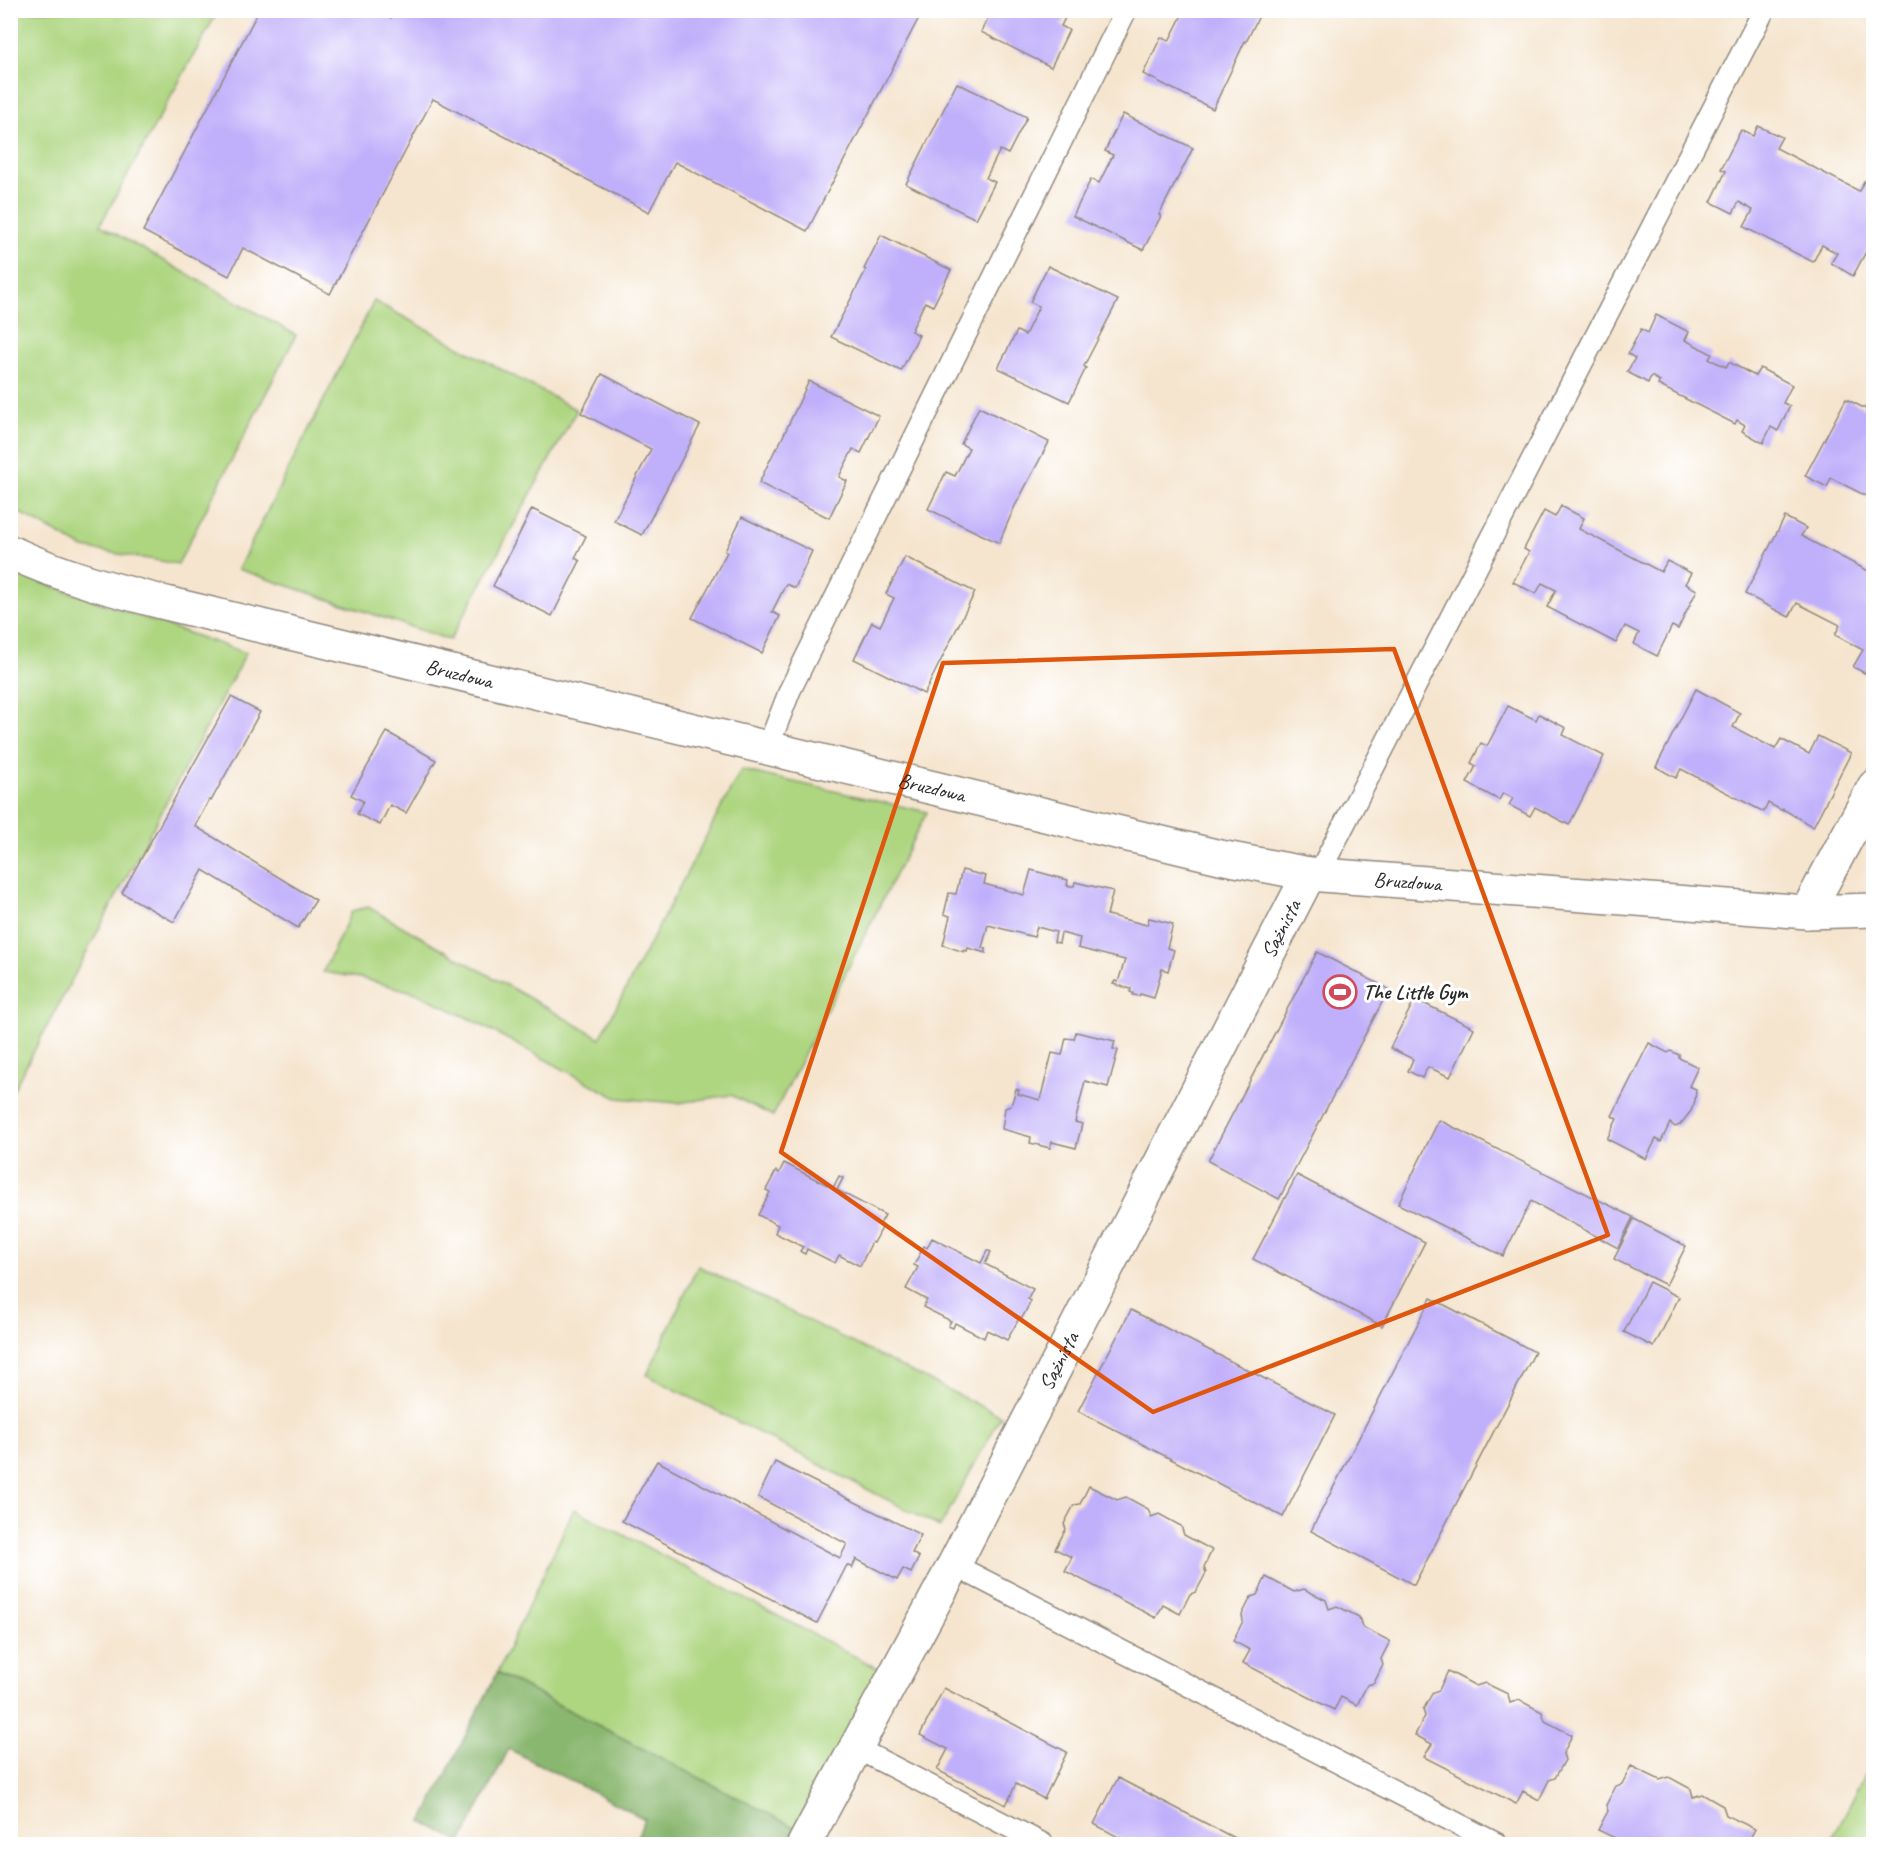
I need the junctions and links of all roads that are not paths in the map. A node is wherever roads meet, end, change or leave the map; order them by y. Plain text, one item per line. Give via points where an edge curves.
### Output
1 (1126, 10) edge
2 (1764, 10) edge
3 (10, 552) edge
4 (768, 747) junction
5 (1874, 787) edge
6 (1314, 875) junction
7 (1874, 910) edge
8 (1807, 912) junction
9 (954, 1565) junction
10 (856, 1748) junction
11 (804, 1845) edge
12 (1044, 1845) edge
13 (1497, 1845) edge

1 - 4 lane via 790,690
2 - 6 lane
3 - 4 street, Bruzdowa via 94,585
4 - 6 street, Bruzdowa via 1220,857
5 - 8 street
6 - 8 street, Bruzdowa
6 - 9 street, Sążnista
7 - 8 street, Bruzdowa
9 - 10 street, Sążnista
9 - 13 lane
10 - 11 street, Sążnista
10 - 12 lane

